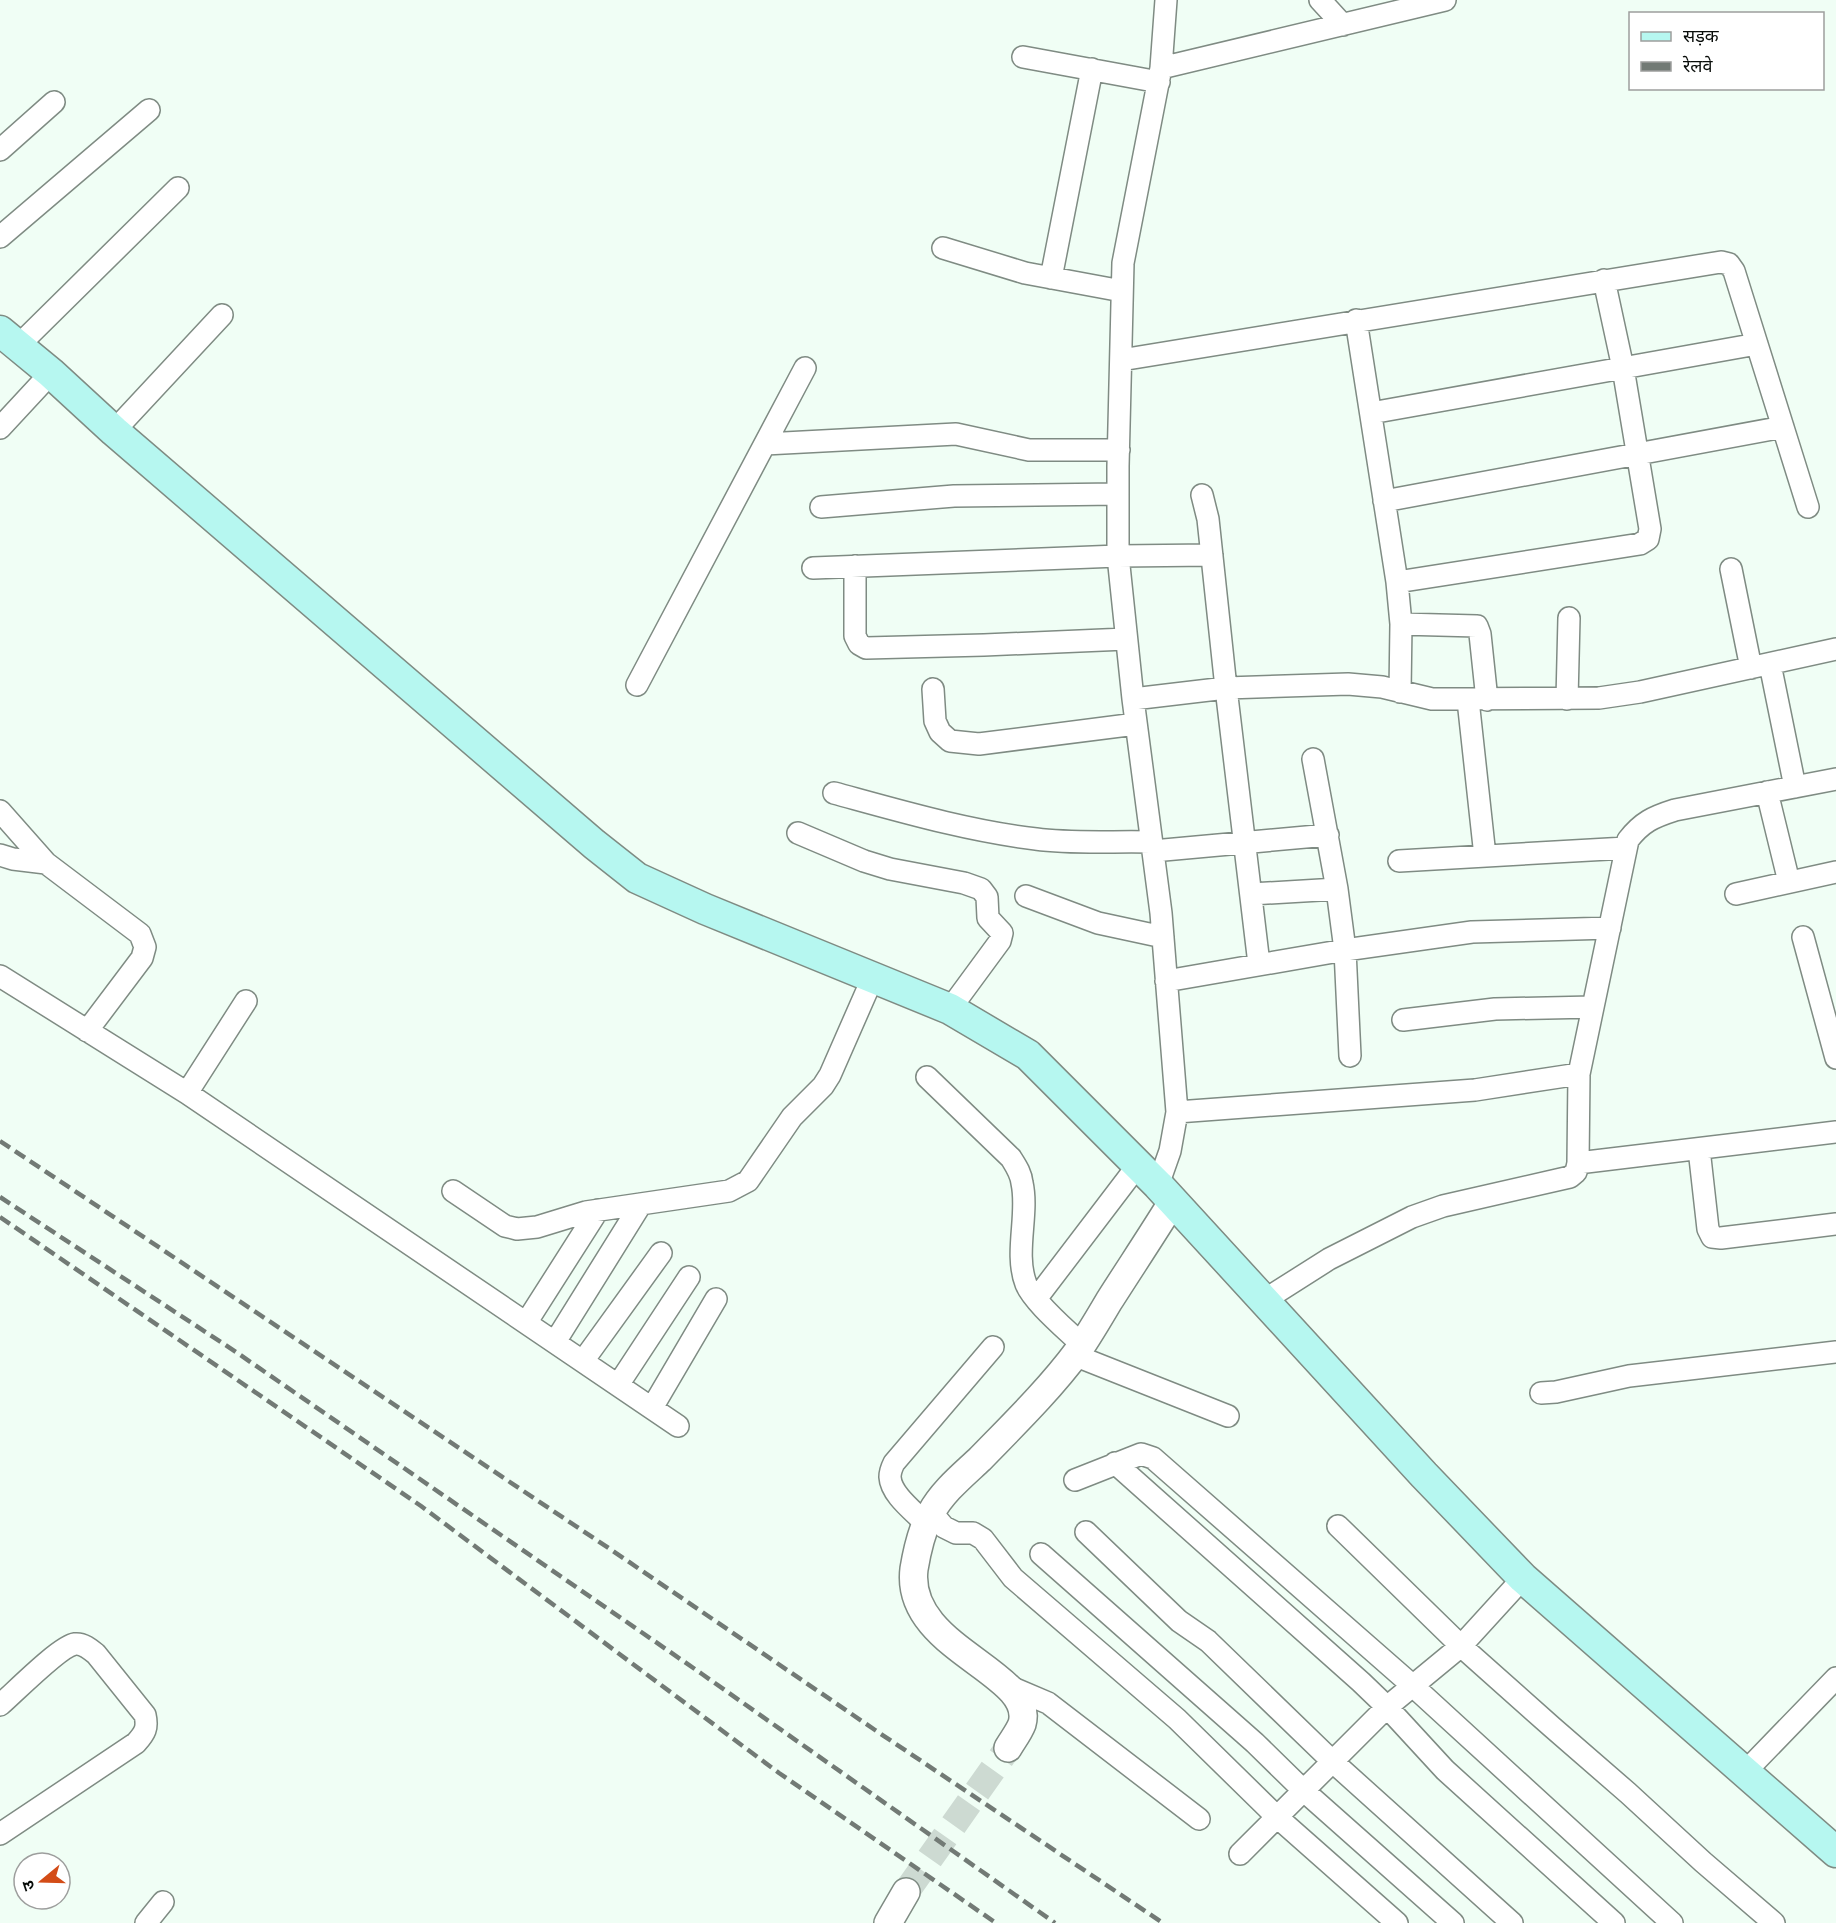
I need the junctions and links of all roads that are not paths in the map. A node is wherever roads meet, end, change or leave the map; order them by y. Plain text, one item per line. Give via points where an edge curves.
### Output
1 (1166, 0) edge
2 (1320, 0) edge
3 (1445, 0) edge
4 (1343, 25) junction
5 (1023, 57) dead end
6 (1092, 69) junction
7 (1160, 75) junction
8 (54, 102) dead end
9 (149, 110) dead end
10 (0, 150) edge
11 (178, 188) dead end
12 (0, 237) edge
13 (943, 248) dead end
14 (1051, 278) junction
15 (1604, 280) junction
16 (1122, 291) junction
17 (222, 315) dead end
18 (1356, 320) junction
19 (9, 339) edge
20 (1757, 344) junction
21 (1121, 360) junction
22 (805, 368) dead end
23 (1623, 368) junction
24 (51, 373) junction
25 (1371, 413) junction
26 (1783, 427) junction
27 (0, 428) edge
28 (114, 431) junction
29 (765, 444) junction
30 (1119, 450) junction
31 (1637, 454) junction
32 (1118, 494) junction
33 (1202, 495) dead end
34 (1384, 501) junction
35 (821, 507) dead end
36 (1808, 507) dead end
37 (1212, 555) junction
38 (1118, 556) junction
39 (855, 566) junction
40 (813, 568) dead end
41 (1731, 569) dead end
42 (1397, 582) junction
43 (1569, 618) dead end
44 (1401, 624) junction
45 (1126, 639) junction
46 (1836, 649) edge
47 (1760, 666) junction
48 (637, 684) dead end
49 (1226, 688) junction
50 (933, 689) dead end
51 (1400, 692) junction
52 (1133, 699) junction
53 (1567, 699) junction
54 (1477, 700) junction
55 (1136, 724) junction
56 (1312, 759) dead end
57 (1836, 779) edge
58 (1795, 787) junction
59 (1767, 792) junction
60 (834, 793) dead end
61 (0, 811) edge
62 (798, 833) dead end
63 (1328, 835) junction
64 (1245, 842) junction
65 (1152, 846) junction
66 (1626, 848) junction
67 (0, 855) edge
68 (1485, 856) junction
69 (1398, 861) dead end
70 (46, 863) junction
71 (1836, 872) edge
72 (1789, 882) junction
73 (1337, 889) junction
74 (1251, 894) junction
75 (1736, 894) dead end
76 (1026, 896) dead end
77 (1610, 928) junction
78 (1163, 937) junction
79 (1803, 937) dead end
80 (1345, 950) junction
81 (1259, 964) junction
82 (0, 976) edge
83 (873, 977) junction
84 (1166, 981) junction
85 (246, 1001) dead end
86 (1593, 1007) junction
87 (950, 1009) junction
88 (1402, 1020) dead end
89 (87, 1031) junction
90 (1350, 1056) dead end
91 (1836, 1058) edge
92 (1580, 1074) junction
93 (927, 1077) dead end
94 (186, 1093) junction
95 (1177, 1112) junction
96 (1836, 1132) edge
97 (1699, 1149) junction
98 (1578, 1163) junction
99 (1156, 1184) junction
100 (453, 1191) dead end
101 (641, 1204) junction
102 (598, 1210) junction
103 (1836, 1224) edge
104 (661, 1253) dead end
105 (689, 1277) dead end
106 (716, 1299) dead end
107 (1036, 1299) junction
108 (1263, 1301) junction
109 (526, 1323) junction
110 (555, 1342) junction
111 (993, 1347) dead end
112 (1078, 1350) junction
113 (1836, 1352) edge
114 (583, 1361) junction
115 (618, 1385) junction
116 (1541, 1393) dead end
117 (652, 1408) junction
118 (1228, 1416) dead end
119 (678, 1426) dead end
120 (1115, 1463) junction
121 (1075, 1480) dead end
122 (927, 1523) junction
123 (1338, 1526) dead end
124 (1086, 1532) dead end
125 (1041, 1554) dead end
126 (1523, 1578) junction
127 (1461, 1646) junction
128 (1836, 1678) edge
129 (1008, 1686) junction
130 (1413, 1686) junction
131 (0, 1705) edge
132 (1387, 1707) junction
133 (1008, 1748) tunnel mouth
134 (1332, 1761) junction
135 (1745, 1772) junction
136 (1304, 1790) junction
137 (1277, 1817) junction
138 (1199, 1819) dead end
139 (0, 1834) edge
140 (1834, 1846) edge
141 (1240, 1854) dead end
142 (906, 1892) tunnel mouth
143 (163, 1902) dead end
144 (146, 1923) edge
145 (888, 1923) edge
146 (1397, 1923) edge
147 (1453, 1923) edge
148 (1512, 1923) edge
149 (1614, 1923) edge
150 (1672, 1923) edge
151 (1774, 1923) edge

1 - 7 street
2 - 4 street
3 - 4 street
4 - 7 street
5 - 6 street
6 - 7 street
6 - 14 street
7 - 16 street via 1123,263
8 - 10 street
9 - 12 street
11 - 19 street
13 - 14 street
14 - 16 street
15 - 18 street
15 - 20 street via 1721,262 1730,264
15 - 23 street
16 - 21 street
17 - 28 street
18 - 21 street
18 - 25 street
19 - 24 main road
20 - 23 street
20 - 26 street
21 - 30 street
22 - 29 street
23 - 25 street
23 - 31 street
24 - 27 street
24 - 28 main road
25 - 34 street
26 - 31 street
26 - 36 street
28 - 83 main road via 637,878
29 - 30 street via 956,434 1029,450
29 - 48 street
30 - 32 street
31 - 34 street
31 - 42 street via 1650,529 1648,539 1640,544
32 - 35 street via 954,496
32 - 38 street
33 - 37 street
34 - 42 street
37 - 38 street
37 - 49 street
38 - 39 street
38 - 45 street
39 - 40 street
39 - 45 street via 855,636 866,648
41 - 47 street
42 - 44 street
43 - 53 street
44 - 51 street
44 - 54 street via 1477,626
45 - 52 street
46 - 47 street
47 - 53 street via 1640,692
47 - 58 street
49 - 51 street via 1348,684
49 - 52 street
49 - 64 street
50 - 55 street via 935,721 950,741 980,744
51 - 54 street via 1432,699
52 - 55 street
53 - 54 street
54 - 68 street
55 - 65 street
56 - 63 street
57 - 58 street
58 - 59 street
59 - 66 street via 1653,818 1638,828
59 - 72 street
60 - 65 street via 1038,840
61 - 70 street
62 - 87 street via 864,861 981,889 987,897 988,918 1002,933 1000,941
63 - 64 street
63 - 73 street
64 - 65 street
64 - 74 street
65 - 78 street
66 - 68 street
66 - 77 street
67 - 70 street
68 - 69 street
70 - 89 street via 140,934 145,947 142,958
71 - 72 street
72 - 75 street
73 - 74 street
73 - 80 street
74 - 81 street
76 - 78 street via 1098,923
77 - 80 street via 1472,932
77 - 86 street
78 - 84 street
79 - 91 street
80 - 81 street
80 - 90 street
81 - 84 street
82 - 89 street
83 - 87 main road
83 - 101 street via 823,1086 799,1108 748,1181 715,1194
84 - 95 street
85 - 94 street
86 - 88 street via 1495,1009
86 - 92 street
87 - 99 main road via 1028,1055
89 - 94 street
92 - 95 street via 1475,1090
92 - 98 street
93 - 107 street via 1011,1158 1018,1170 1023,1184 1022,1270
94 - 109 street
95 - 99 street via 1170,1151
96 - 97 street
97 - 98 street
97 - 103 street via 1712,1237
98 - 108 street via 1576,1172 1569,1177 1443,1206 1412,1217 1329,1259
99 - 107 street
99 - 108 main road
99 - 112 street
100 - 102 street via 505,1226 517,1229
101 - 102 street
101 - 110 street
102 - 109 street
104 - 114 street
105 - 115 street
106 - 117 street
107 - 112 street
108 - 126 main road
109 - 110 street
110 - 114 street
111 - 122 street via 894,1463 889,1474 897,1493
112 - 118 street
112 - 122 street via 1024,1414 943,1496
113 - 116 street via 1629,1376
114 - 115 street
115 - 117 street
117 - 119 street
120 - 121 street
120 - 130 street via 1141,1454 1153,1458
120 - 132 street
122 - 129 street via 914,1570 919,1602 940,1634
122 - 137 street via 956,1533 973,1533 983,1539 1013,1578 1177,1719
123 - 127 street
124 - 134 street via 1179,1621 1208,1641
125 - 136 street
126 - 127 street
126 - 135 main road
127 - 130 street
127 - 151 street
128 - 135 street
129 - 133 street via 1022,1712 1022,1724
129 - 138 street via 1048,1703
130 - 132 street
130 - 150 street
131 - 139 street via 53,1658 76,1644 96,1654 145,1715 147,1724 145,1734 136,1743
132 - 134 street
132 - 149 street via 1445,1770
134 - 136 street
134 - 148 street
135 - 140 main road
136 - 137 street
136 - 147 street
137 - 141 street
137 - 146 street
142 - 145 street
143 - 144 street

